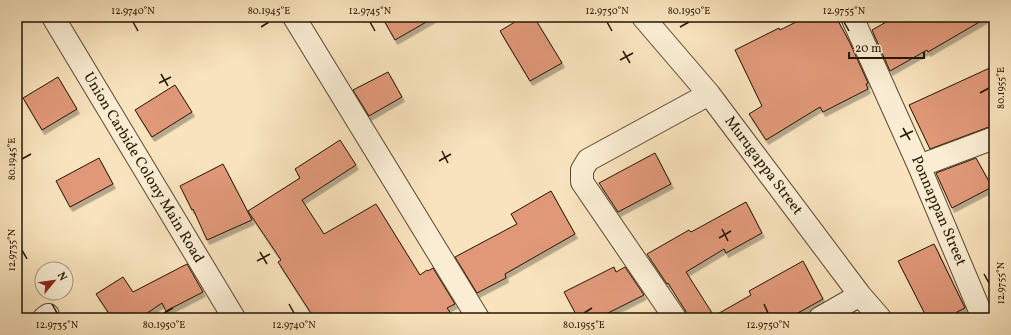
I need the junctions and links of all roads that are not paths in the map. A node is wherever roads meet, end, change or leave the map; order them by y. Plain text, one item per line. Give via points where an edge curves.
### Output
1 (53, 17) edge
2 (294, 17) edge
3 (642, 17) edge
4 (852, 17) edge
5 (709, 94) junction
6 (994, 138) edge
7 (920, 166) junction
8 (860, 295) junction
9 (234, 318) edge
10 (478, 318) edge
11 (674, 318) edge
12 (820, 318) edge
13 (880, 318) edge
14 (983, 318) edge

1 - 9 street, Union Carbide Colony Main Road
2 - 10 street
3 - 5 street, Murugappa Street
4 - 7 street, Ponnappan Street
5 - 8 street, Murugappa Street
5 - 11 street via 588,160 582,170 582,182
6 - 7 street
7 - 14 street, Ponnappan Street
8 - 12 street
8 - 13 street, Murugappa Street

